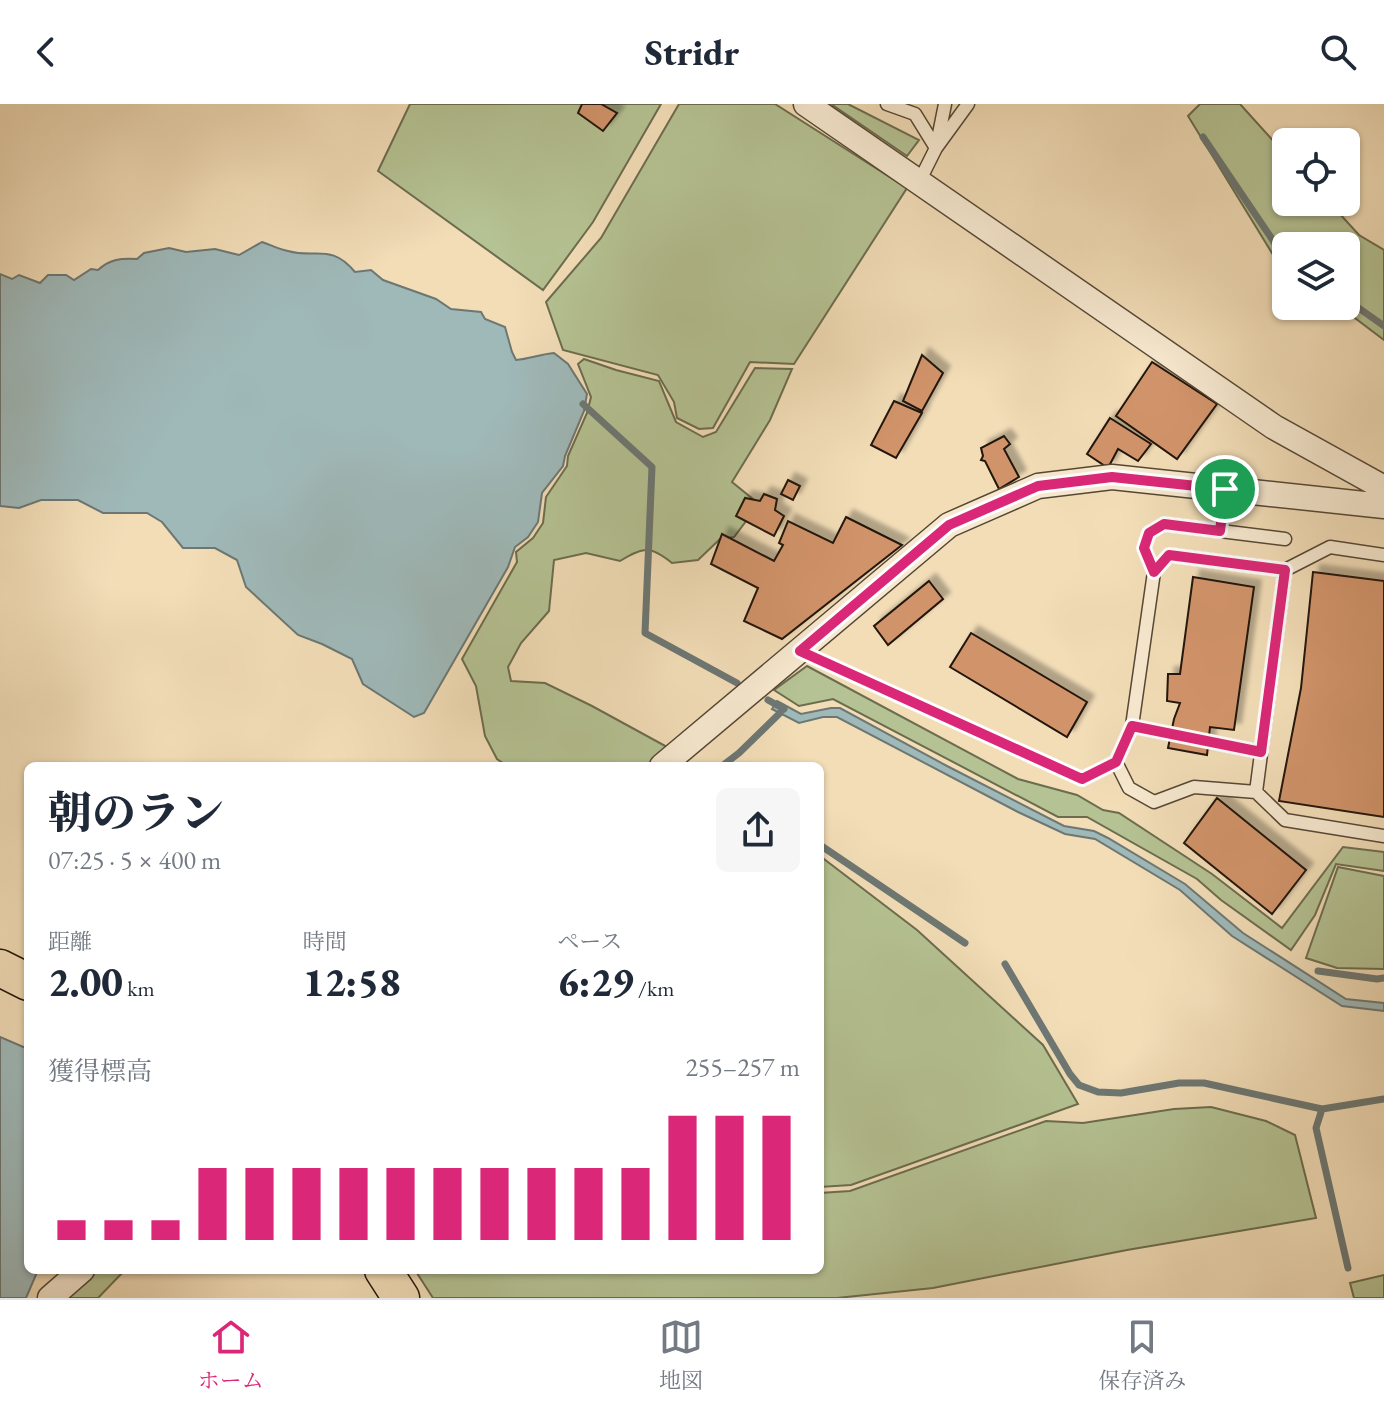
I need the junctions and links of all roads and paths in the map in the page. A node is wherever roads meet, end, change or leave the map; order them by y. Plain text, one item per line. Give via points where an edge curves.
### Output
1 (806, 104) edge
2 (887, 104) edge
3 (945, 104) edge
4 (968, 104) edge
5 (917, 109) edge
6 (936, 148) junction
7 (919, 182) junction
8 (1384, 488) edge
9 (1225, 489) junction
10 (1384, 506) edge
11 (1220, 531) junction
12 (1285, 539) dead end
13 (1384, 555) edge
14 (1285, 570) junction
15 (1154, 572) junction
16 (800, 651) junction
17 (1132, 726) junction
18 (1261, 752) junction
19 (667, 762) edge
20 (1116, 762) junction
21 (1256, 792) junction
22 (1384, 836) edge
23 (0, 968) edge
24 (24, 980) edge
25 (77, 1274) edge
26 (386, 1274) edge
27 (50, 1298) edge
28 (401, 1298) edge

1 - 7 street
2 - 5 lane
3 - 6 lane
4 - 6 lane
5 - 6 lane
6 - 7 lane
7 - 8 street via 1274,427
9 - 10 street
9 - 11 lane
9 - 16 street via 1112,477 1038,486 949,525
11 - 12 lane
11 - 15 lane via 1164,524 1149,533 1144,548
13 - 14 lane via 1330,547
14 - 15 lane via 1169,555
14 - 18 lane
15 - 17 lane
16 - 19 street
16 - 20 lane via 1082,779
17 - 18 lane
17 - 20 lane
18 - 21 lane
20 - 21 lane via 1129,788 1154,802 1194,787
21 - 22 lane via 1285,820
23 - 24 main road
25 - 27 street
26 - 28 main road

